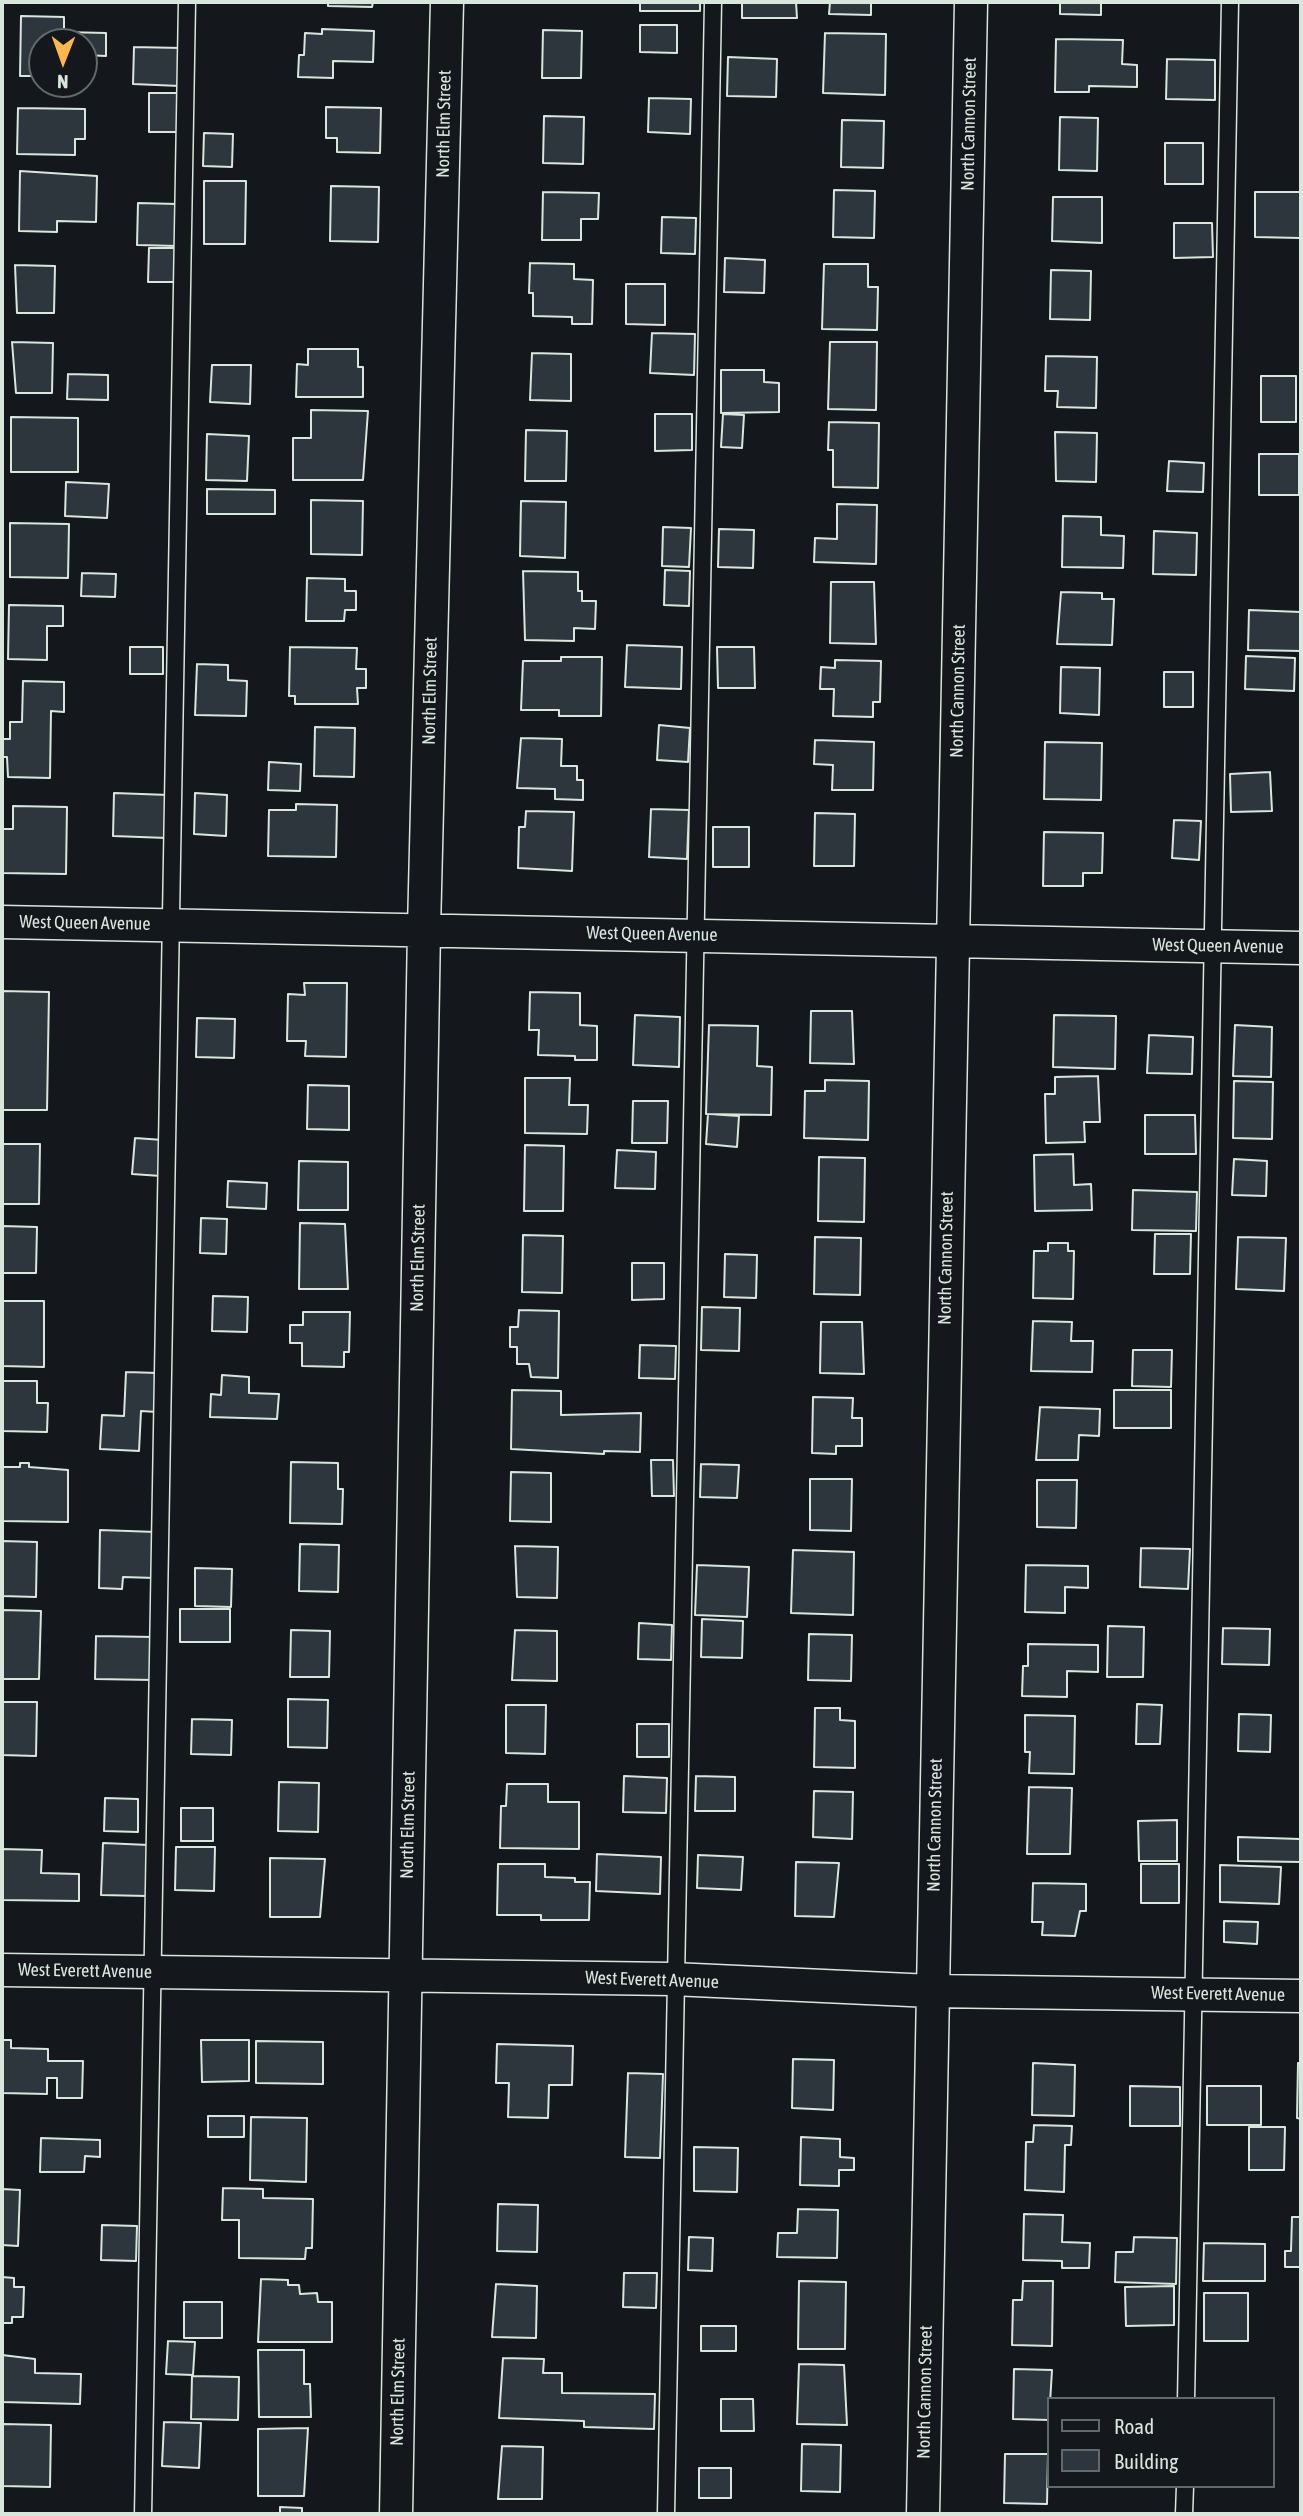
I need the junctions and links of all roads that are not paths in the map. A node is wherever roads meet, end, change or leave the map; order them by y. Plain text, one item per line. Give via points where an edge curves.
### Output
1 (187, 2) edge
2 (447, 2) edge
3 (713, 2) edge
4 (971, 2) edge
5 (1230, 2) edge
6 (2, 922) edge
7 (171, 925) junction
8 (424, 929) junction
9 (694, 934) junction
10 (953, 943) junction
11 (1212, 946) junction
12 (1301, 948) edge
13 (2, 1970) edge
14 (151, 1972) junction
15 (405, 1975) junction
16 (673, 1979) junction
17 (932, 1991) junction
18 (1192, 1994) junction
19 (1301, 1996) edge
20 (1186, 2397) edge
21 (1185, 2488) edge
22 (143, 2514) edge
23 (396, 2514) edge
24 (666, 2514) edge
25 (923, 2514) edge
26 (1184, 2514) edge

1 - 7 lane
2 - 8 street, North Elm Street
3 - 9 lane
4 - 10 street, North Cannon Street
5 - 11 lane
6 - 7 street, West Queen Avenue
7 - 8 street, West Queen Avenue
7 - 14 lane
8 - 9 street, West Queen Avenue
8 - 15 street, North Elm Street
9 - 10 street, West Queen Avenue
9 - 16 lane
10 - 11 street, West Queen Avenue
10 - 17 street, North Cannon Street
11 - 12 street, West Queen Avenue
11 - 18 lane
13 - 14 street, West Everett Avenue
14 - 15 street, West Everett Avenue
14 - 22 lane
15 - 16 street, West Everett Avenue
15 - 23 street, North Elm Street
16 - 17 street, West Everett Avenue
16 - 24 lane
17 - 18 street, West Everett Avenue
17 - 25 street, North Cannon Street
18 - 19 street, West Everett Avenue
18 - 20 lane
21 - 26 lane

